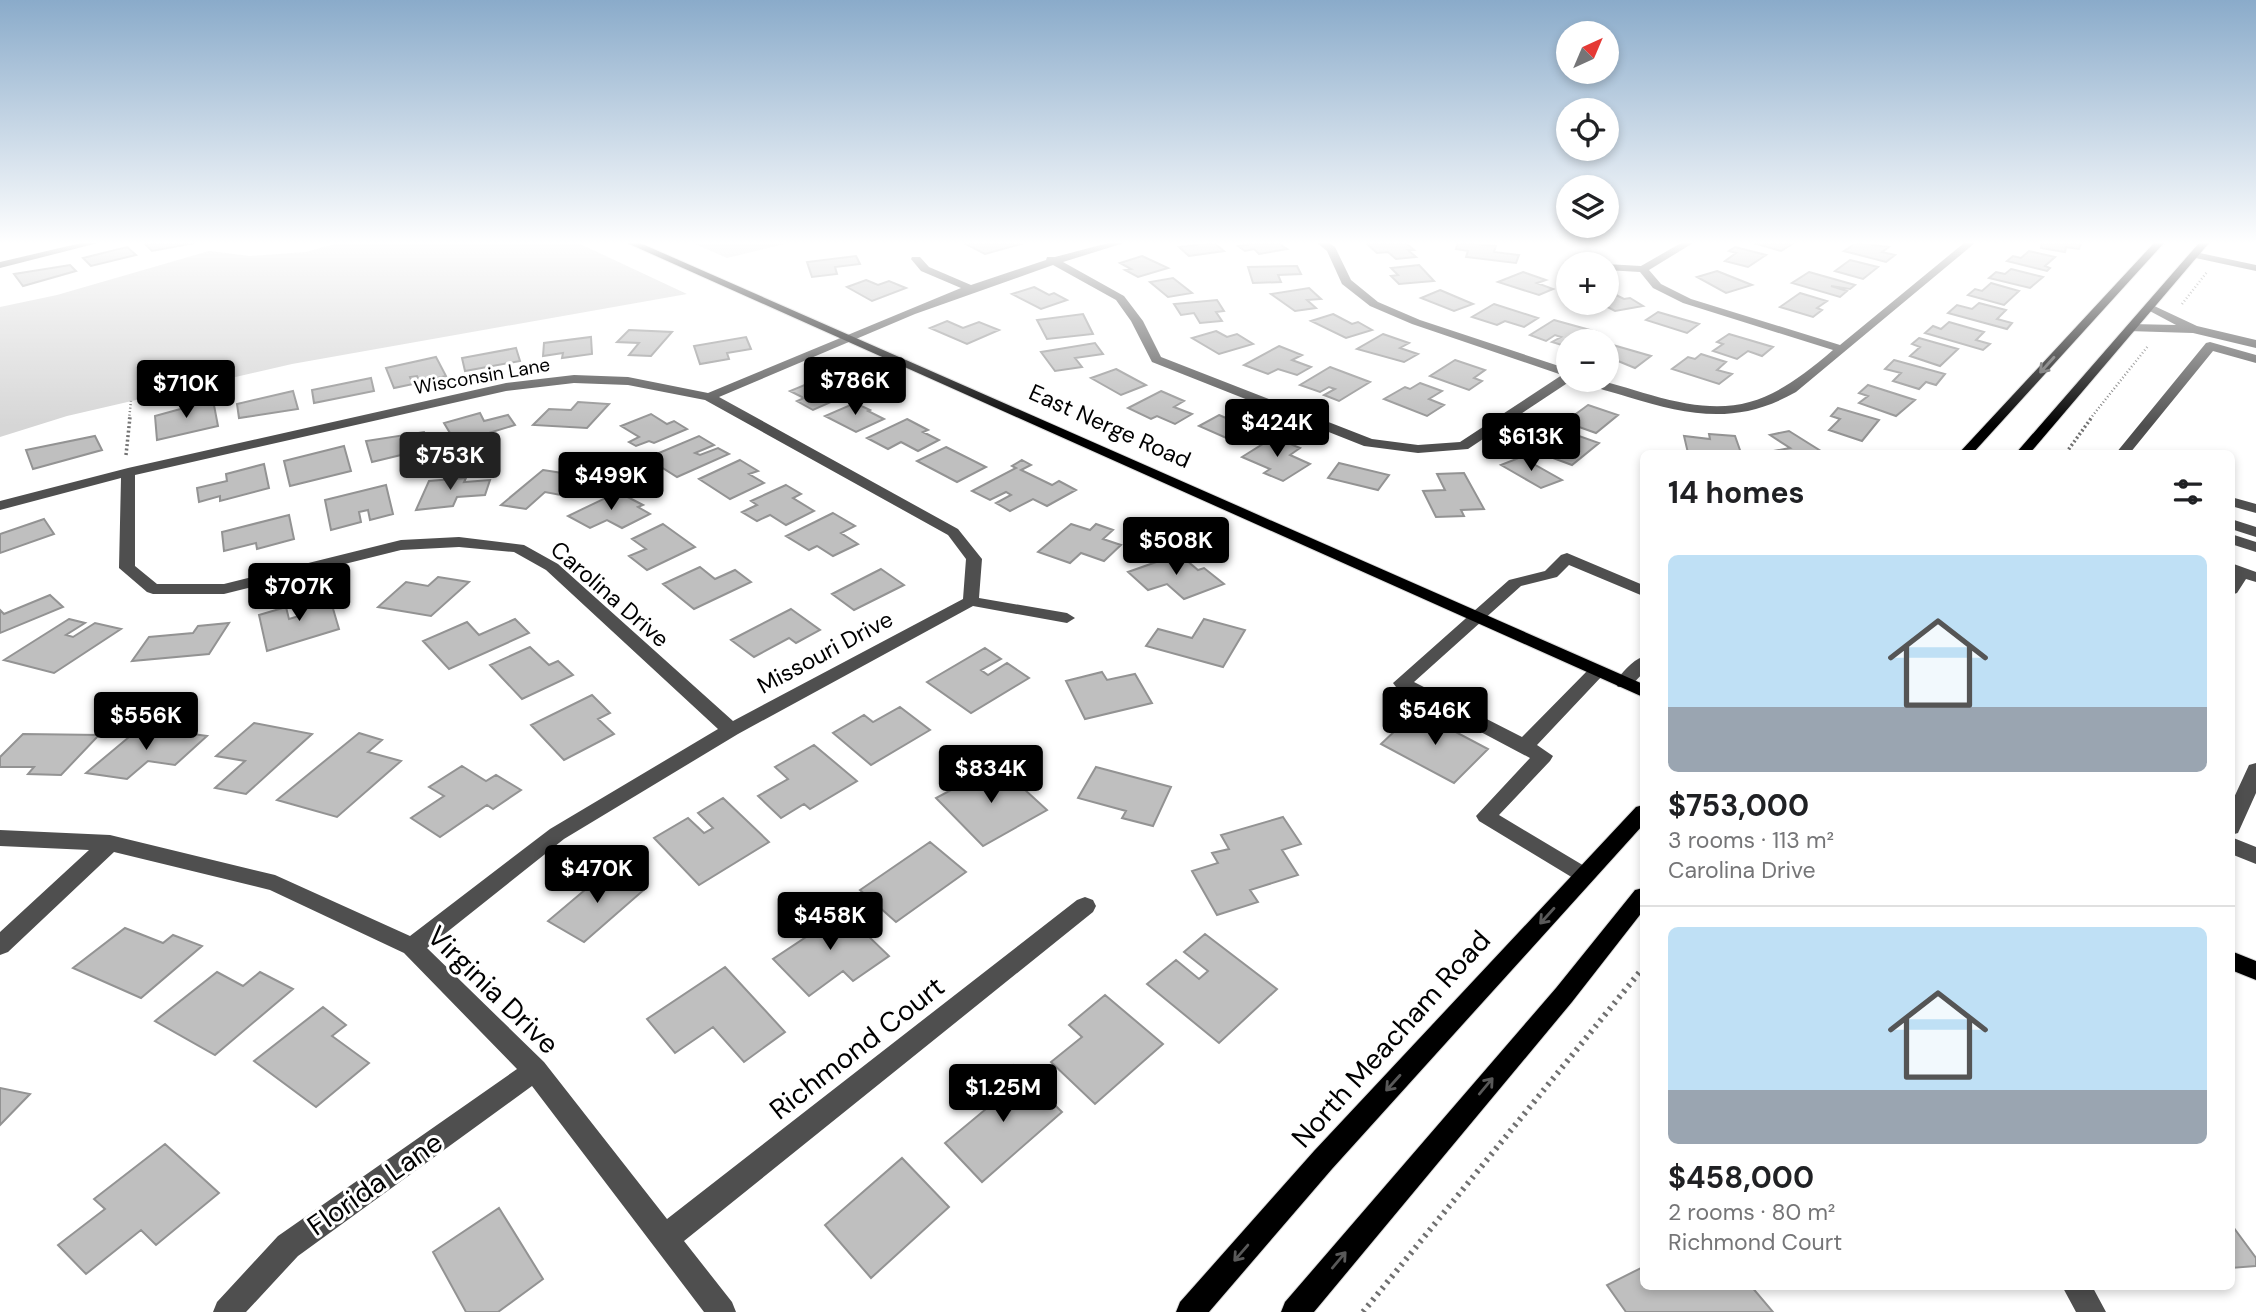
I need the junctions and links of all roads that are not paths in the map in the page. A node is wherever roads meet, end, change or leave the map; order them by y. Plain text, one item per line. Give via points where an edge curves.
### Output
1 (770, 304) edge
2 (928, 304) edge
3 (1125, 304) edge
4 (1375, 304) edge
5 (1697, 304) edge
6 (1895, 304) edge
7 (2104, 304) edge
8 (2152, 304) edge
9 (2150, 307) junction
10 (2132, 328) junction
11 (2193, 329) junction
12 (846, 338) junction
13 (2256, 344) edge
14 (1841, 349) junction
15 (2256, 359) edge
16 (1556, 371) edge
17 (1556, 383) edge
18 (1619, 388) edge
19 (709, 397) junction
20 (1972, 450) edge
21 (2025, 450) edge
22 (2125, 450) edge
23 (127, 466) junction
24 (2235, 502) edge
25 (0, 506) edge
26 (2256, 509) edge
27 (2235, 525) edge
28 (2256, 532) edge
29 (2235, 540) edge
30 (2256, 547) edge
31 (1640, 590) edge
32 (971, 601) junction
33 (1474, 617) junction
34 (1067, 618) dead end
35 (1640, 666) edge
36 (1597, 671) junction
37 (1624, 682) junction
38 (1640, 690) edge
39 (731, 730) junction
40 (1524, 746) junction
41 (2256, 770) edge
42 (1640, 815) edge
43 (2235, 819) edge
44 (0, 838) edge
45 (110, 843) junction
46 (2235, 847) edge
47 (2256, 856) edge
48 (1583, 876) junction
49 (1640, 900) edge
50 (1085, 906) dead end
51 (0, 946) edge
52 (412, 947) junction
53 (2235, 962) edge
54 (2256, 971) edge
55 (535, 1070) junction
56 (667, 1237) junction
57 (2078, 1290) edge
58 (227, 1312) edge
59 (722, 1312) edge
60 (1189, 1312) edge
61 (1295, 1312) edge
62 (2092, 1312) edge

1 - 12 main road, East Nerge Road
2 - 12 street
3 - 17 street via 1156,359 1368,443 1418,449 1463,446
4 - 16 street
5 - 14 street
6 - 14 street
7 -> 20 main road
8 - 9 main road
9 - 10 main road
9 - 11 street
10 - 11 street
10 - 21 main road
11 - 13 street
12 - 19 street
12 - 33 main road, East Nerge Road
14 - 18 street via 1781,395 1738,411 1675,404
15 - 22 street via 2210,346
19 - 23 street, Wisconsin Lane via 628,381 574,379 506,387
19 - 32 street via 953,532 974,559
23 - 25 street, Wisconsin Lane
23 - 39 street, Carolina Drive via 127,568 153,589 224,589 401,545 459,542 518,548 552,567
24 - 26 street
27 - 28 street
29 - 30 street
31 - 33 street via 1567,558 1551,574 1515,583
32 - 34 street
32 - 39 street, Missouri Drive
33 - 36 main road, East Nerge Road
33 - 40 street via 1402,683
35 - 37 street
36 - 37 main road, East Nerge Road
36 - 40 street
37 - 38 main road, East Nerge Road
39 - 52 street, Missouri Drive via 557,834
40 - 48 street via 1543,756 1486,816
41 - 43 street
42 - 48 main road, North Meacham Road
44 - 45 street, Virginia Drive
45 - 51 street
45 - 52 street, Virginia Drive via 275,883
46 - 47 street
48 -> 60 main road, North Meacham Road
61 -> 49 main road
50 - 56 street, Richmond Court
52 - 55 street, Virginia Drive
53 - 54 main road
55 - 56 street, Virginia Drive
55 - 58 street, Florida Lane via 288,1246
56 - 59 street, Virginia Drive
57 - 62 street

